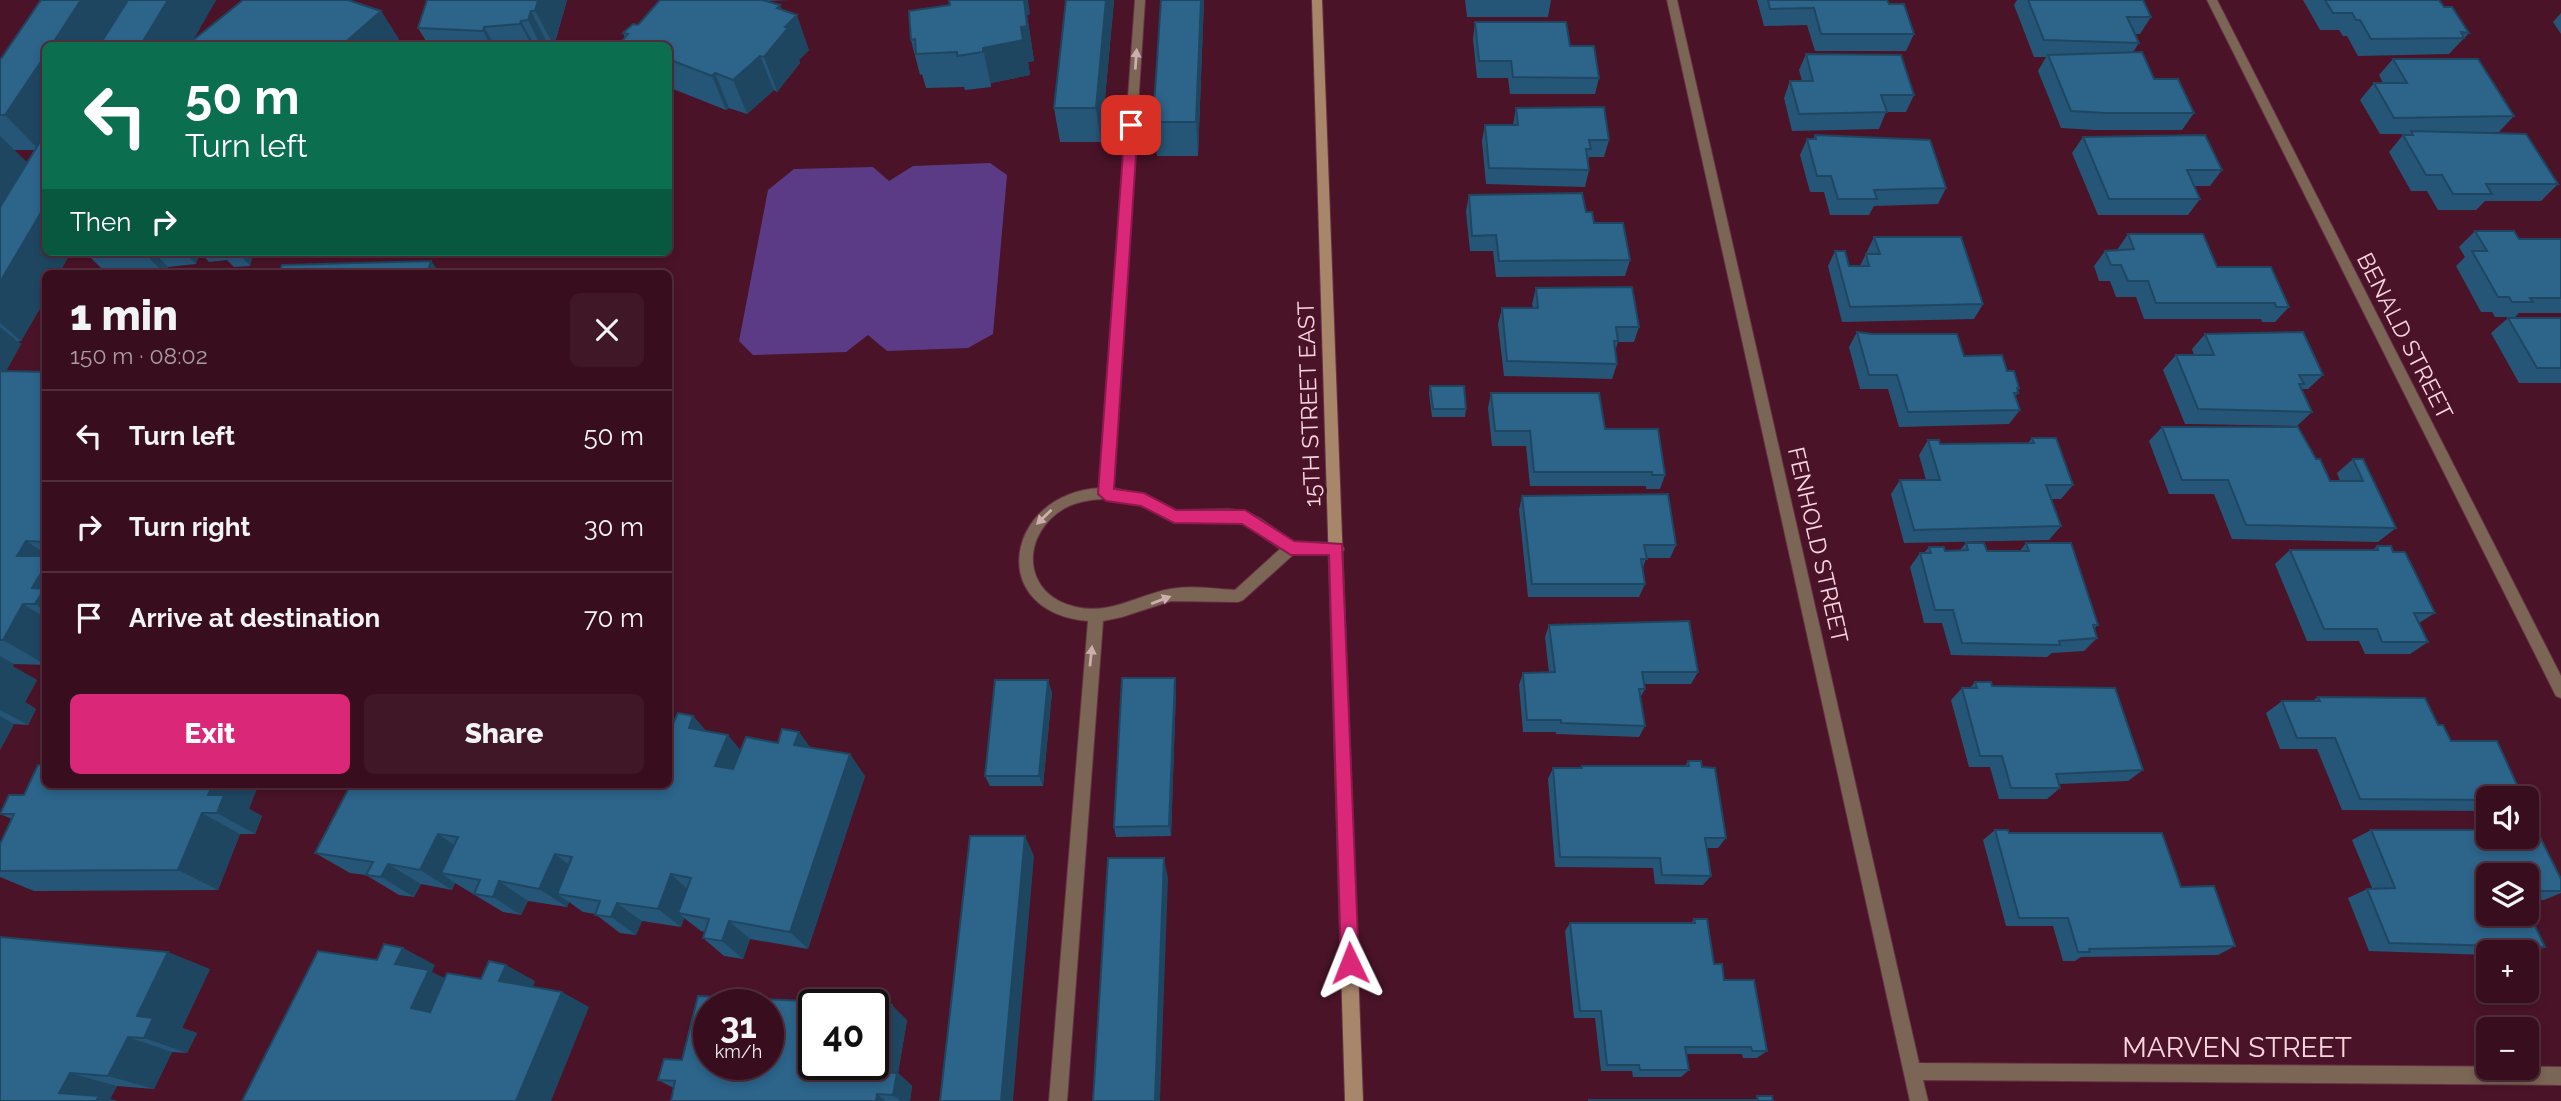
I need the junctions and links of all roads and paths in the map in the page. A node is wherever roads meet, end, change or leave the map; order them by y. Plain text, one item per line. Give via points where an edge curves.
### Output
1 (1140, 0) edge
2 (1317, 0) edge
3 (1672, 0) edge
4 (2212, 0) edge
5 (1106, 494) junction
6 (1291, 548) junction
7 (1337, 549) junction
8 (1096, 615) junction
9 (2561, 691) edge
10 (1913, 1071) junction
11 (2561, 1076) edge
12 (1058, 1101) edge
13 (1354, 1101) edge
14 (1919, 1101) edge

5 -> 1 street
2 - 7 street, 15TH STREET EAST
3 - 10 street, FENHOLD STREET
4 - 9 street, BENALD STREET
5 - 6 street via 1144,500 1174,516 1245,517
5 -> 8 street via 1067,500 1050,510 1027,539 1024,556 1025,572 1043,599 1076,614
6 - 7 street
8 -> 6 street via 1133,610 1166,596 1238,596
7 - 13 street, 15TH STREET EAST
12 -> 8 street
10 - 11 street, MARVEN STREET
10 - 14 street, FENHOLD STREET

